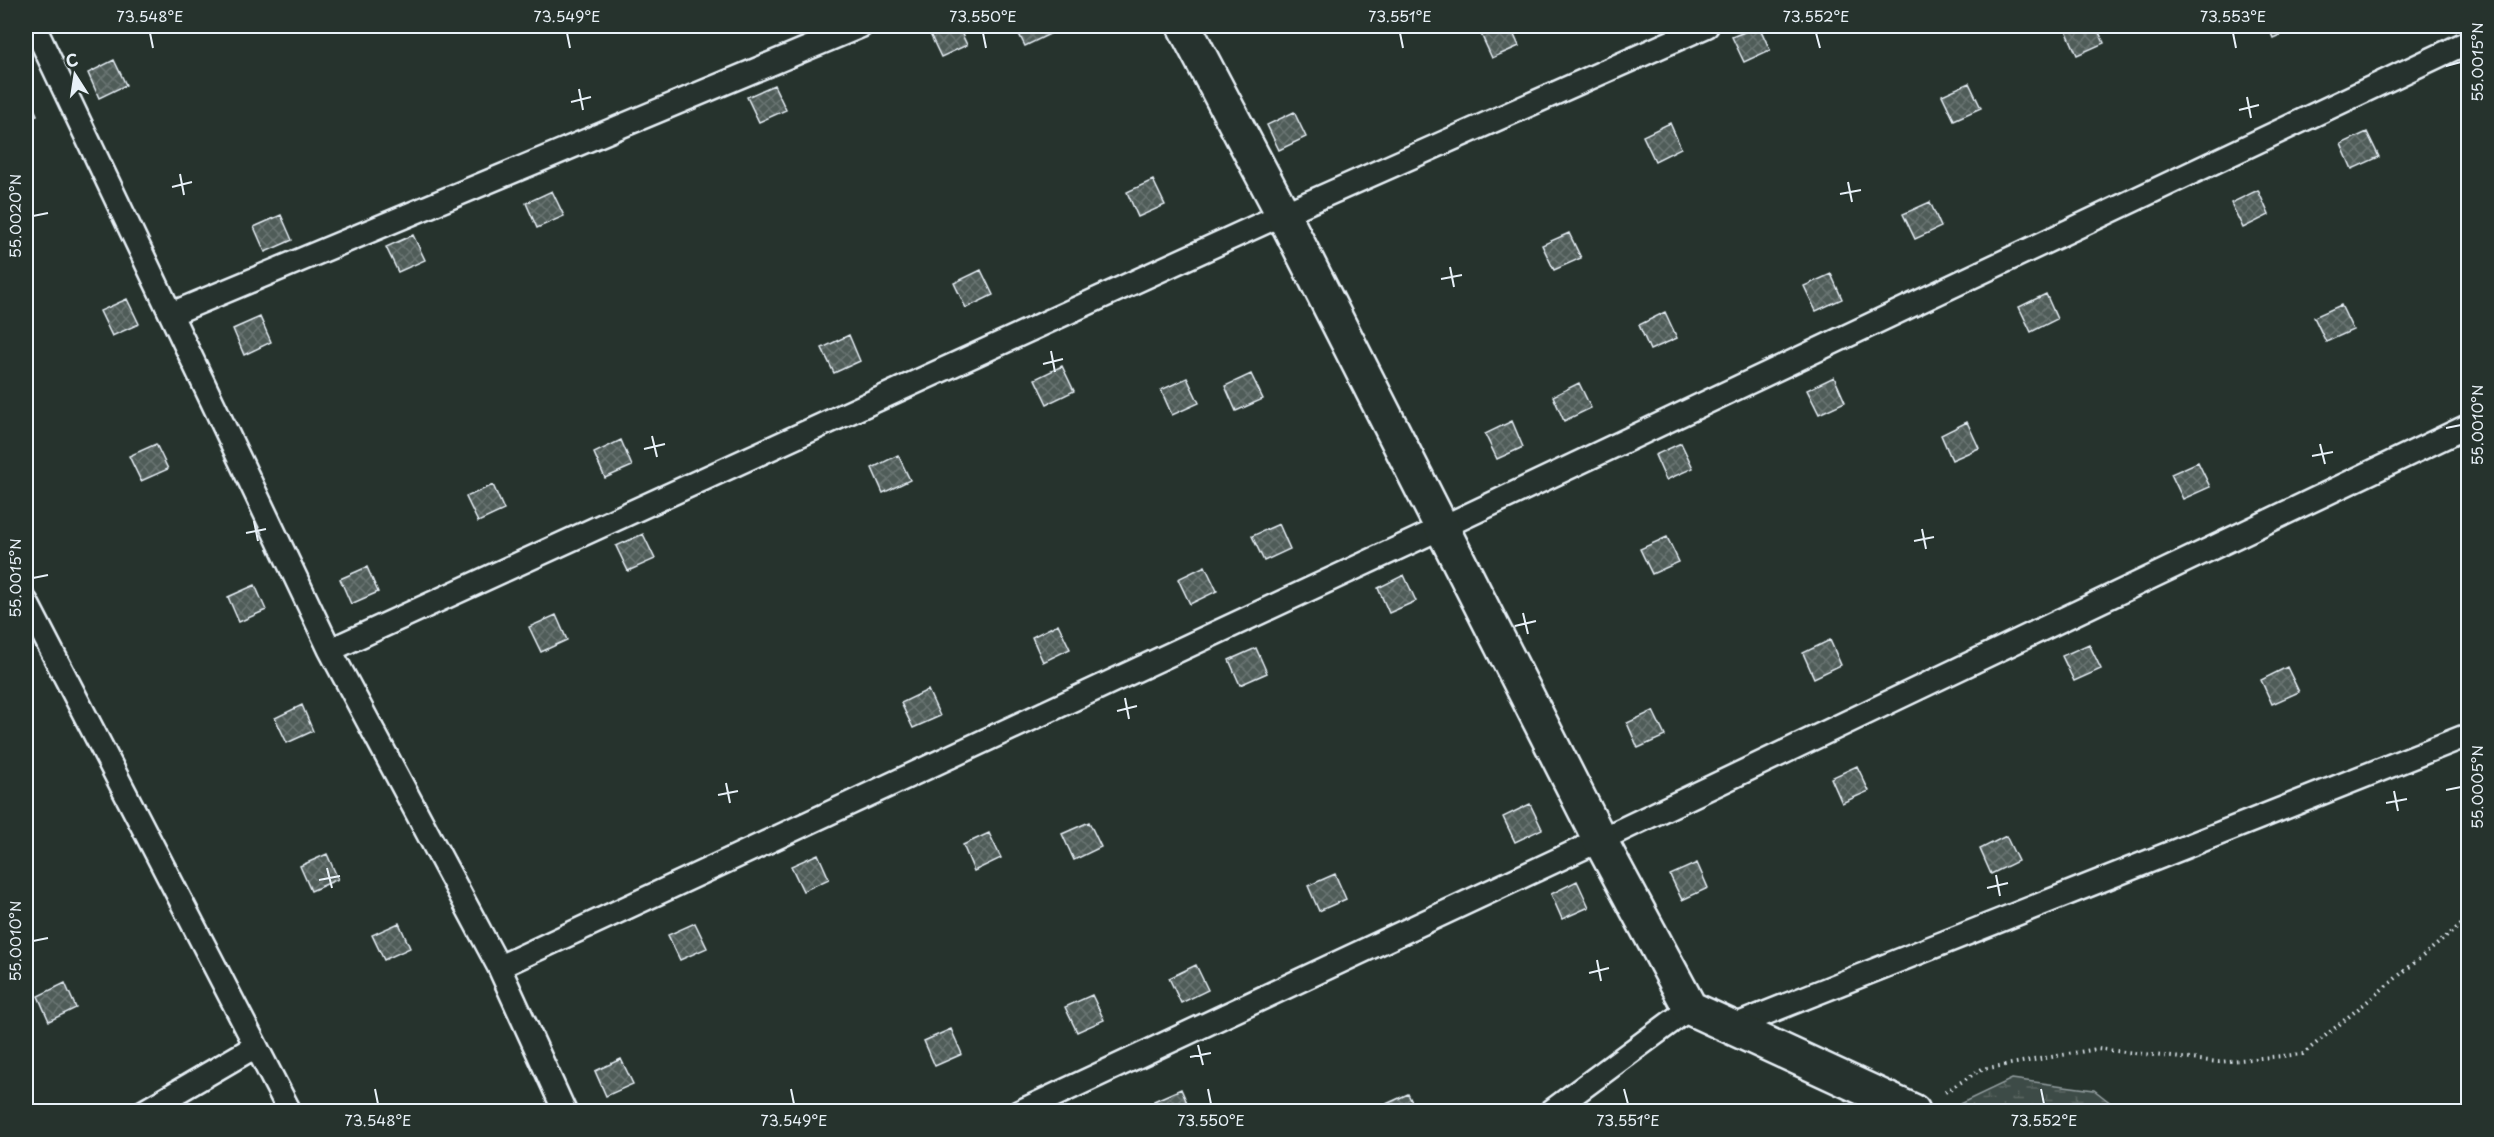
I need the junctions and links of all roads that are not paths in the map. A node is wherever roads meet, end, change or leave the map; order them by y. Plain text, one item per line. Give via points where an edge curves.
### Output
1 (34, 26) edge
2 (861, 26) edge
3 (1184, 26) edge
4 (1707, 26) edge
5 (2469, 42) edge
6 (1283, 214) junction
7 (171, 314) junction
8 (2469, 426) edge
9 (1442, 528) junction
10 (26, 601) edge
11 (330, 650) junction
12 (2469, 735) edge
13 (1600, 840) junction
14 (499, 967) junction
15 (1689, 1008) junction
16 (1731, 1027) junction
17 (256, 1046) junction
18 (1913, 1111) edge
19 (143, 1112) edge
20 (290, 1112) edge
21 (565, 1112) edge
22 (1019, 1112) edge
23 (1551, 1112) edge

1 - 7 lane
2 - 7 lane
3 - 6 street
4 - 6 lane
5 - 9 lane
6 - 9 street
6 - 11 lane
7 - 11 lane
8 - 13 lane
9 - 13 street
9 - 14 lane
10 - 17 lane
11 - 14 lane
12 - 16 lane
13 - 15 street
13 - 22 lane
14 - 21 lane
15 - 16 street
15 - 23 lane
16 - 18 street
17 - 19 lane
17 - 20 lane

